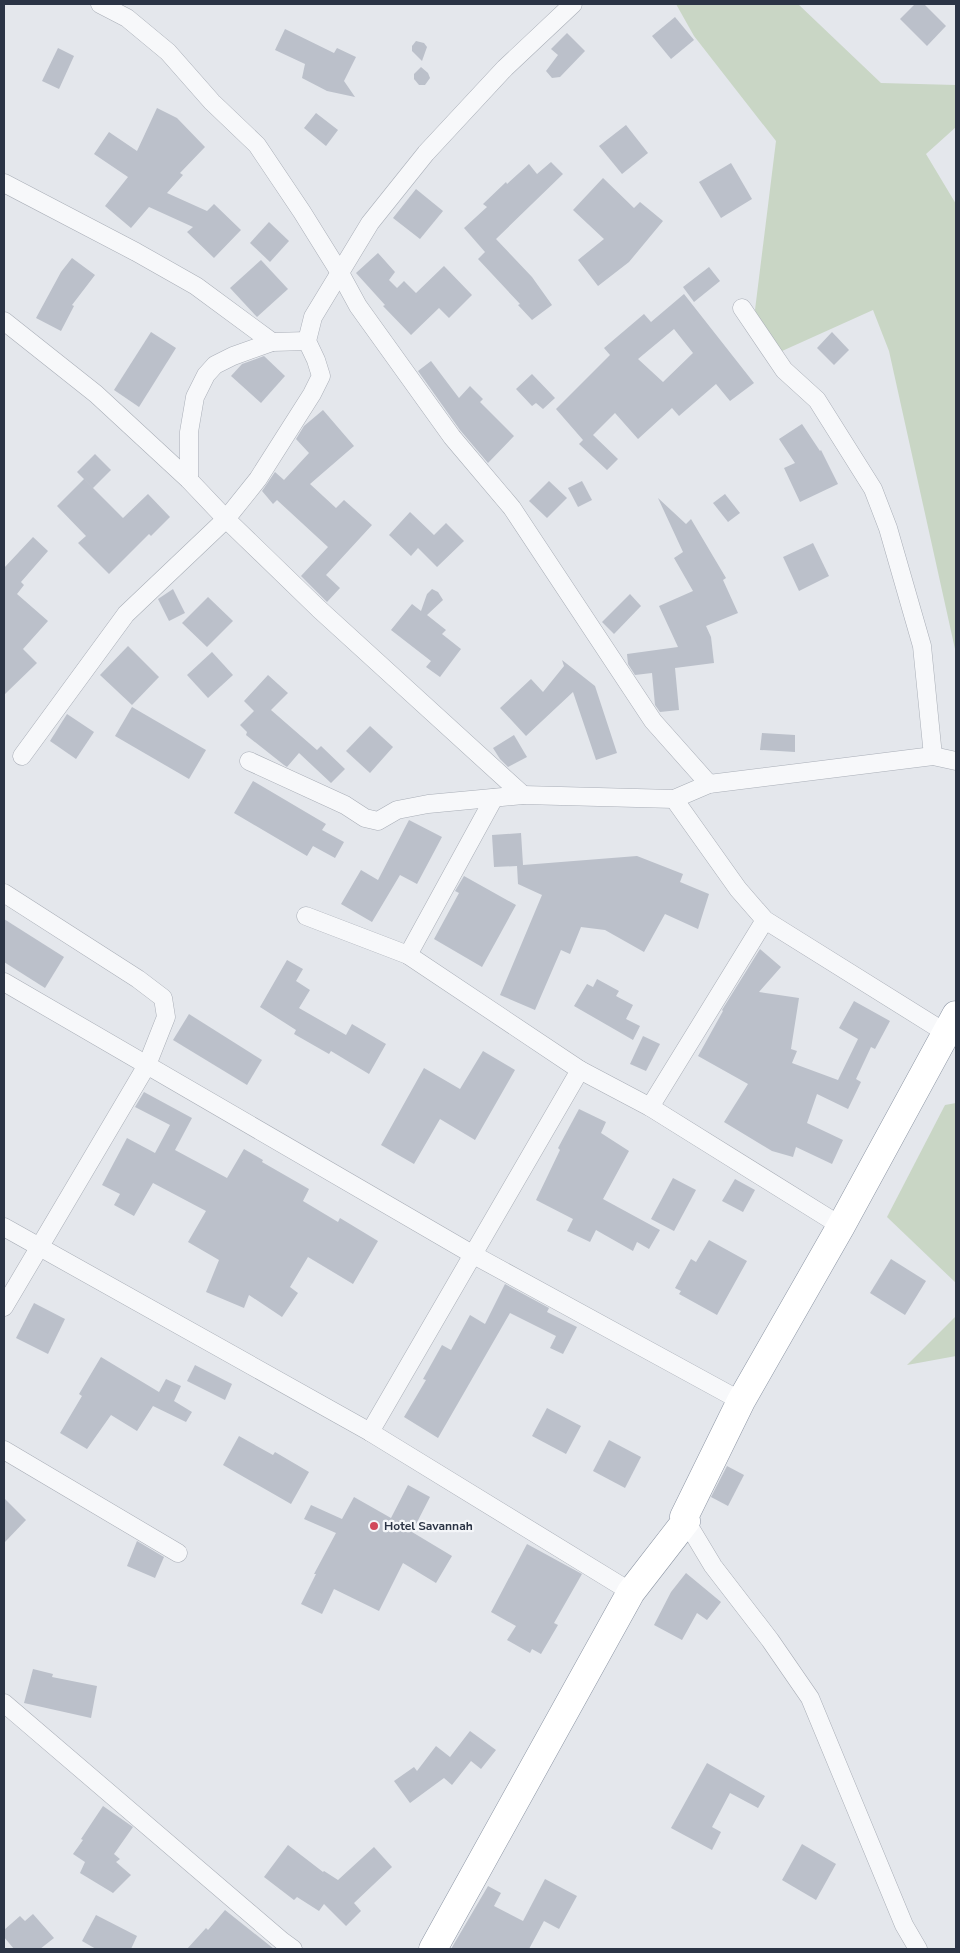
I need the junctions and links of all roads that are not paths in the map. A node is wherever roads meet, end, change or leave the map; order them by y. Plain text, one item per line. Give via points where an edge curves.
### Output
1 (100, 4) edge
2 (573, 4) edge
3 (4, 183) edge
4 (340, 273) junction
5 (742, 308) dead end
6 (4, 321) edge
7 (307, 341) junction
8 (272, 342) junction
9 (189, 480) junction
10 (226, 519) junction
11 (22, 756) dead end
12 (933, 756) junction
13 (249, 761) dead end
14 (956, 761) edge
15 (709, 784) junction
16 (523, 796) junction
17 (494, 798) junction
18 (674, 799) junction
19 (4, 893) edge
20 (306, 916) dead end
21 (765, 920) junction
22 (408, 956) junction
23 (4, 982) edge
24 (951, 1024) edge
25 (147, 1064) junction
26 (580, 1070) junction
27 (650, 1107) junction
28 (841, 1226) junction
29 (4, 1227) edge
30 (40, 1248) junction
31 (472, 1254) junction
32 (4, 1307) edge
33 (741, 1401) junction
34 (370, 1432) junction
35 (4, 1450) edge
36 (686, 1521) junction
37 (178, 1553) dead end
38 (631, 1592) junction
39 (4, 1703) edge
40 (294, 1949) edge
41 (433, 1949) edge
42 (918, 1949) edge

1 - 4 street via 127,18 168,52 212,102 257,145
2 - 4 street via 505,68 426,152 370,223
3 - 8 street via 196,286
4 - 7 street via 313,317
4 - 15 street via 358,306 452,437 512,508 653,721
5 - 12 street via 784,370 818,400 873,489 888,528 922,646
6 - 9 street via 96,394
7 - 8 street
7 - 10 street via 321,376 258,479
8 - 9 street via 224,360 206,375 195,397 189,432
9 - 10 street
10 - 11 street via 126,614
10 - 16 street
12 - 14 street
12 - 15 street
13 - 17 street via 345,805 365,818 378,821 397,810
15 - 18 street
16 - 17 street
16 - 18 street
17 - 22 street
18 - 21 street via 738,889
19 - 25 street via 163,998 166,1017
20 - 22 street
21 - 24 street
21 - 27 street
22 - 26 street
23 - 25 street
24 - 28 highway
25 - 30 street
25 - 31 street
26 - 27 street
26 - 31 street
27 - 28 street
28 - 33 highway
29 - 30 street
30 - 32 street
30 - 34 street
31 - 33 street
31 - 34 street
33 - 36 highway via 684,1517
34 - 38 street
35 - 37 street
36 - 38 highway
36 - 42 street via 713,1566 810,1698 900,1916
38 - 41 highway
39 - 40 street

